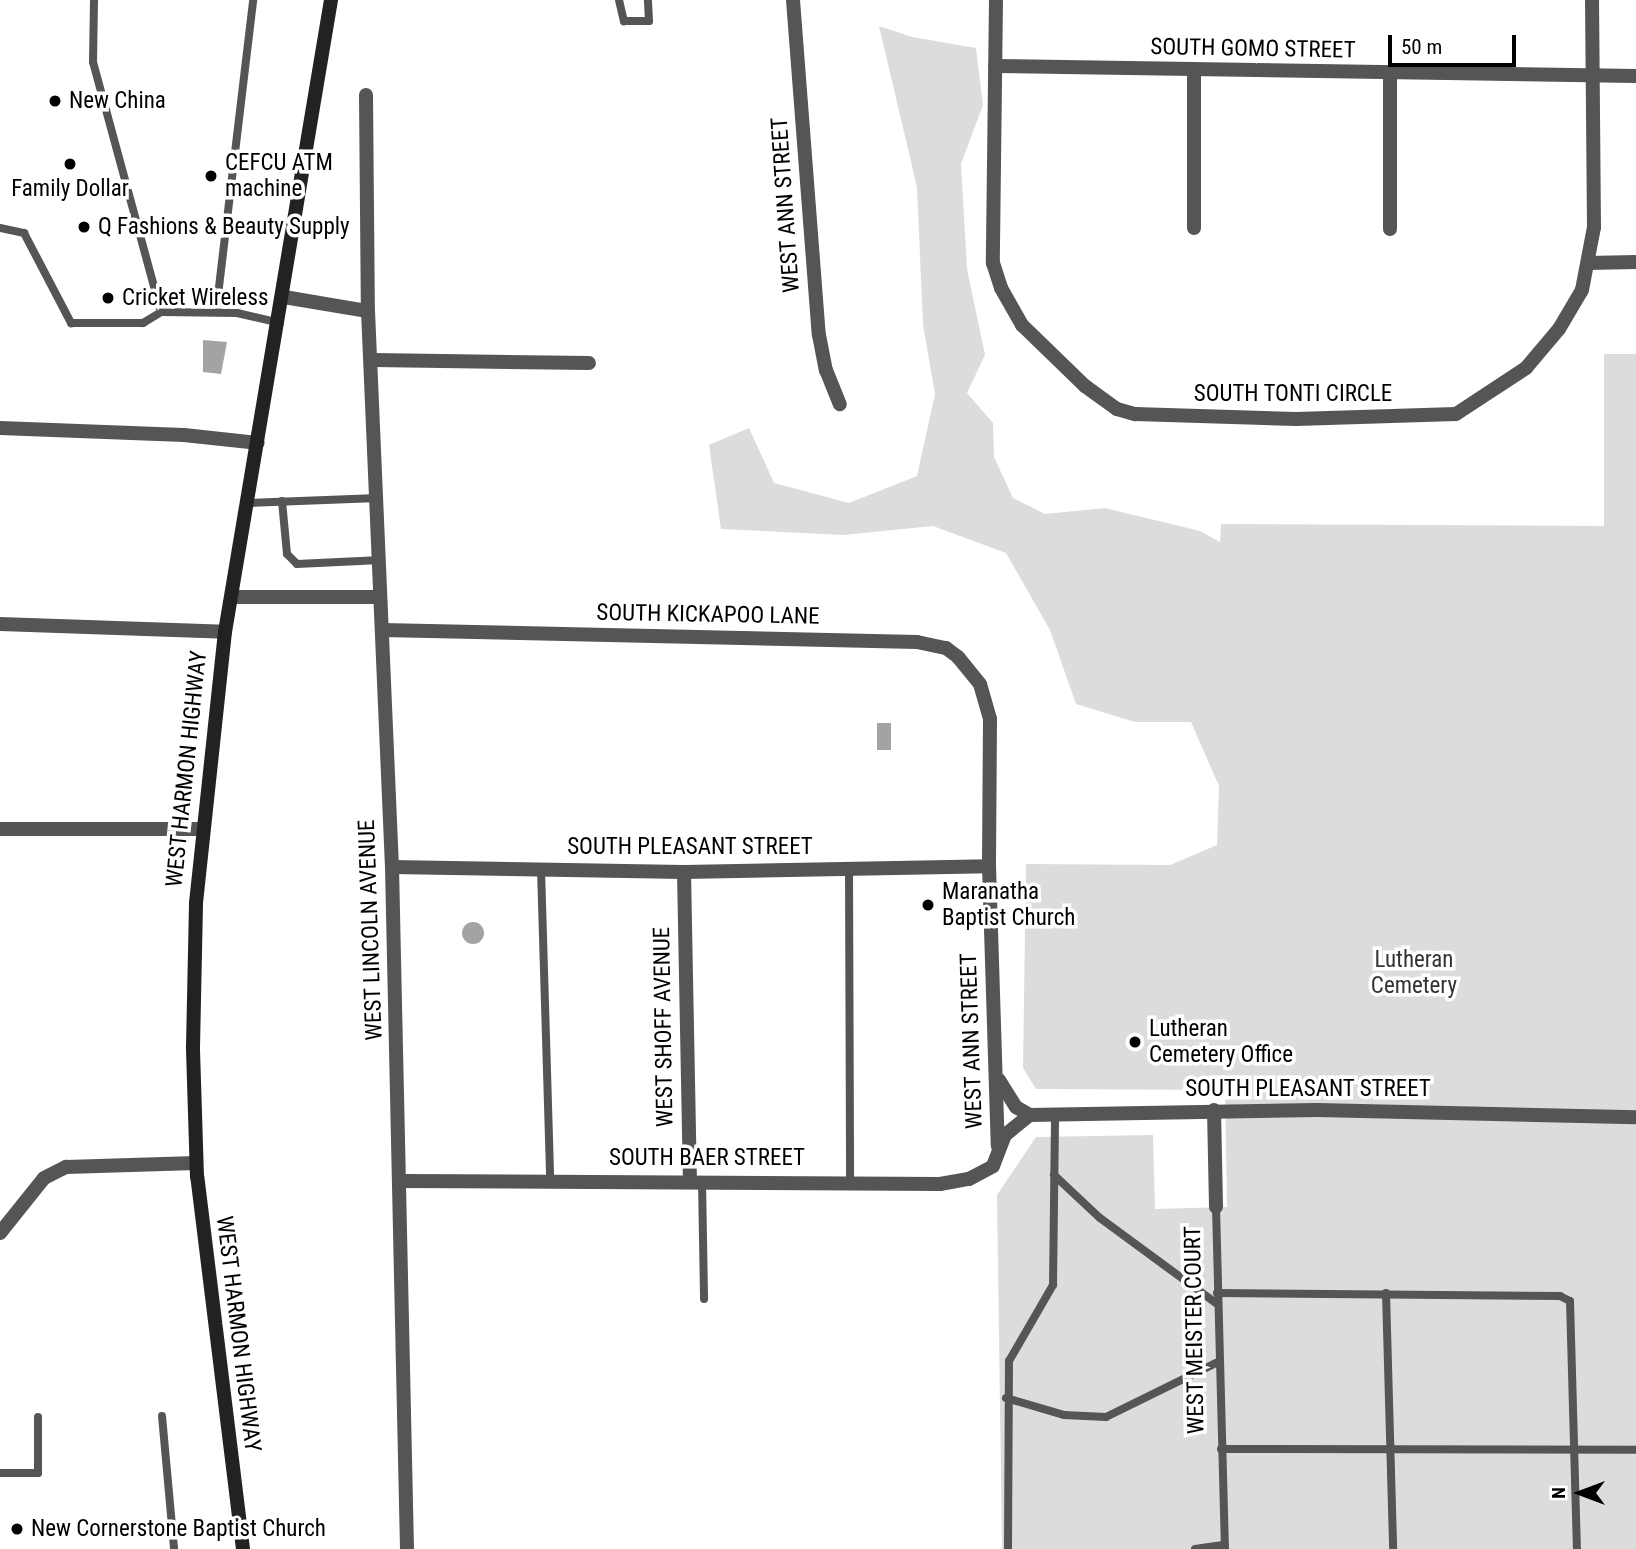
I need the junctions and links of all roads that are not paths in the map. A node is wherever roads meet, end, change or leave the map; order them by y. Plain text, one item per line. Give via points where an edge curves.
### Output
1 (94, 0) edge
2 (253, 0) edge
3 (331, 0) edge
4 (619, 0) edge
5 (649, 0) edge
6 (793, 0) edge
7 (996, 0) edge
8 (1592, 0) edge
9 (995, 66) junction
10 (1194, 72) junction
11 (1390, 74) junction
12 (1591, 75) junction
13 (1636, 76) edge
14 (366, 95) dead end
15 (0, 228) edge
16 (1194, 228) dead end
17 (1390, 229) dead end
18 (1588, 262) junction
19 (1636, 262) edge
20 (284, 298) junction
21 (368, 311) junction
22 (161, 312) junction
23 (216, 312) junction
24 (280, 323) junction
25 (373, 360) junction
26 (589, 363) dead end
27 (840, 404) dead end
28 (0, 428) edge
29 (258, 443) junction
30 (378, 498) junction
31 (282, 501) junction
32 (248, 503) junction
33 (381, 560) junction
34 (232, 597) junction
35 (380, 597) junction
36 (0, 624) edge
37 (382, 630) junction
38 (225, 632) junction
39 (990, 719) joint
40 (0, 829) edge
41 (201, 829) junction
42 (989, 866) junction
43 (392, 867) junction
44 (541, 869) junction
45 (849, 869) junction
46 (684, 872) junction
47 (998, 1080) junction
48 (1214, 1110) junction
49 (1055, 1114) junction
50 (1030, 1115) junction
51 (1636, 1117) edge
52 (998, 1151) junction
53 (197, 1163) junction
54 (1054, 1175) junction
55 (696, 1180) junction
56 (401, 1181) junction
57 (550, 1181) junction
58 (850, 1182) junction
59 (1216, 1207) joint
60 (0, 1233) edge
61 (1217, 1293) junction
62 (1386, 1293) junction
63 (704, 1299) dead end
64 (1217, 1304) junction
65 (1218, 1362) junction
66 (1006, 1398) junction
67 (162, 1416) dead end
68 (38, 1417) dead end
69 (1577, 1447) junction
70 (1391, 1448) junction
71 (1220, 1449) junction
72 (1636, 1450) edge
73 (0, 1474) edge
74 (1225, 1547) edge
75 (174, 1549) edge
76 (243, 1549) edge
77 (407, 1549) edge
78 (1008, 1549) edge
79 (1195, 1549) edge
80 (1393, 1549) edge
81 (1577, 1549) edge

1 - 22 lane via 93,62
2 - 23 lane
3 - 20 main road, WEST HARMON HIGHWAY
4 - 5 lane via 624,21 649,21
6 - 27 street, WEST ANN STREET via 818,335
7 - 9 street, SOUTH TONTI CIRCLE
8 - 12 street, SOUTH TONTI CIRCLE
9 - 10 street, SOUTH GOMO STREET
9 - 18 street, SOUTH TONTI CIRCLE via 992,240 1001,288 1022,325 1085,386 1117,409 1135,414 1296,419 1457,414 1527,368 1559,329 1582,290
10 - 11 street, SOUTH GOMO STREET
10 - 16 street
11 - 12 street, SOUTH GOMO STREET
11 - 17 street
12 - 13 street, SOUTH GOMO STREET
12 - 18 street, SOUTH TONTI CIRCLE via 1594,227
14 - 21 street, WEST LINCOLN AVENUE
15 - 22 lane via 24,233 71,323 143,323
18 - 19 street
20 - 21 street
20 - 24 main road, WEST HARMON HIGHWAY
21 - 25 street, WEST LINCOLN AVENUE
22 - 23 lane
23 - 24 lane
24 - 29 main road, WEST HARMON HIGHWAY
25 - 26 street
25 - 30 street, WEST LINCOLN AVENUE
28 - 29 street via 184,435
29 - 32 main road, WEST HARMON HIGHWAY
30 - 31 lane
30 - 33 street, WEST LINCOLN AVENUE
31 - 32 lane
31 - 33 lane via 287,554 297,564
32 - 34 main road, WEST HARMON HIGHWAY
33 - 35 street, WEST LINCOLN AVENUE
34 - 35 street
34 - 38 main road, WEST HARMON HIGHWAY
35 - 37 street, WEST LINCOLN AVENUE
36 - 38 street
37 - 39 street, SOUTH KICKAPOO LANE via 931,643 958,657 980,684
37 - 43 street, WEST LINCOLN AVENUE
38 - 41 main road, WEST HARMON HIGHWAY
39 - 42 street, WEST ANN STREET
40 - 41 street
41 - 53 main road, WEST HARMON HIGHWAY via 192,999
42 - 45 street, SOUTH PLEASANT STREET
42 - 47 street, WEST ANN STREET
43 - 44 street, SOUTH PLEASANT STREET
43 - 56 street, WEST LINCOLN AVENUE
44 - 46 street, SOUTH PLEASANT STREET
44 - 57 lane
45 - 46 street, SOUTH PLEASANT STREET
45 - 58 lane
46 - 55 street, WEST SHOFF AVENUE
47 - 50 street via 1016,1107
47 - 52 street, WEST ANN STREET
48 - 49 street, SOUTH PLEASANT STREET
48 - 51 street, SOUTH PLEASANT STREET
48 - 59 street, WEST MEISTER COURT
49 - 50 street, SOUTH PLEASANT STREET
49 - 54 lane
50 - 52 street via 1005,1135
52 - 58 street, SOUTH BAER STREET via 993,1166 982,1174 953,1182
53 - 60 street via 66,1167 44,1178
53 - 76 main road, WEST HARMON HIGHWAY
54 - 64 lane via 1100,1218
54 - 66 lane via 1053,1285 1013,1348
55 - 57 street, SOUTH BAER STREET
55 - 58 street, SOUTH BAER STREET
55 - 63 lane
56 - 57 street, SOUTH BAER STREET
56 - 77 street, WEST LINCOLN AVENUE
59 - 61 lane, WEST MEISTER COURT
61 - 62 lane
61 - 64 lane, WEST MEISTER COURT
62 - 69 lane via 1560,1296 1570,1301
62 - 70 lane
64 - 65 lane, WEST MEISTER COURT
65 - 66 lane via 1106,1417 1064,1415
65 - 71 lane, WEST MEISTER COURT
66 - 78 lane
67 - 75 lane
68 - 73 lane via 38,1473
69 - 70 lane
69 - 72 lane
69 - 81 lane
70 - 71 lane
70 - 80 lane
71 - 74 lane, WEST MEISTER COURT
74 - 79 lane

